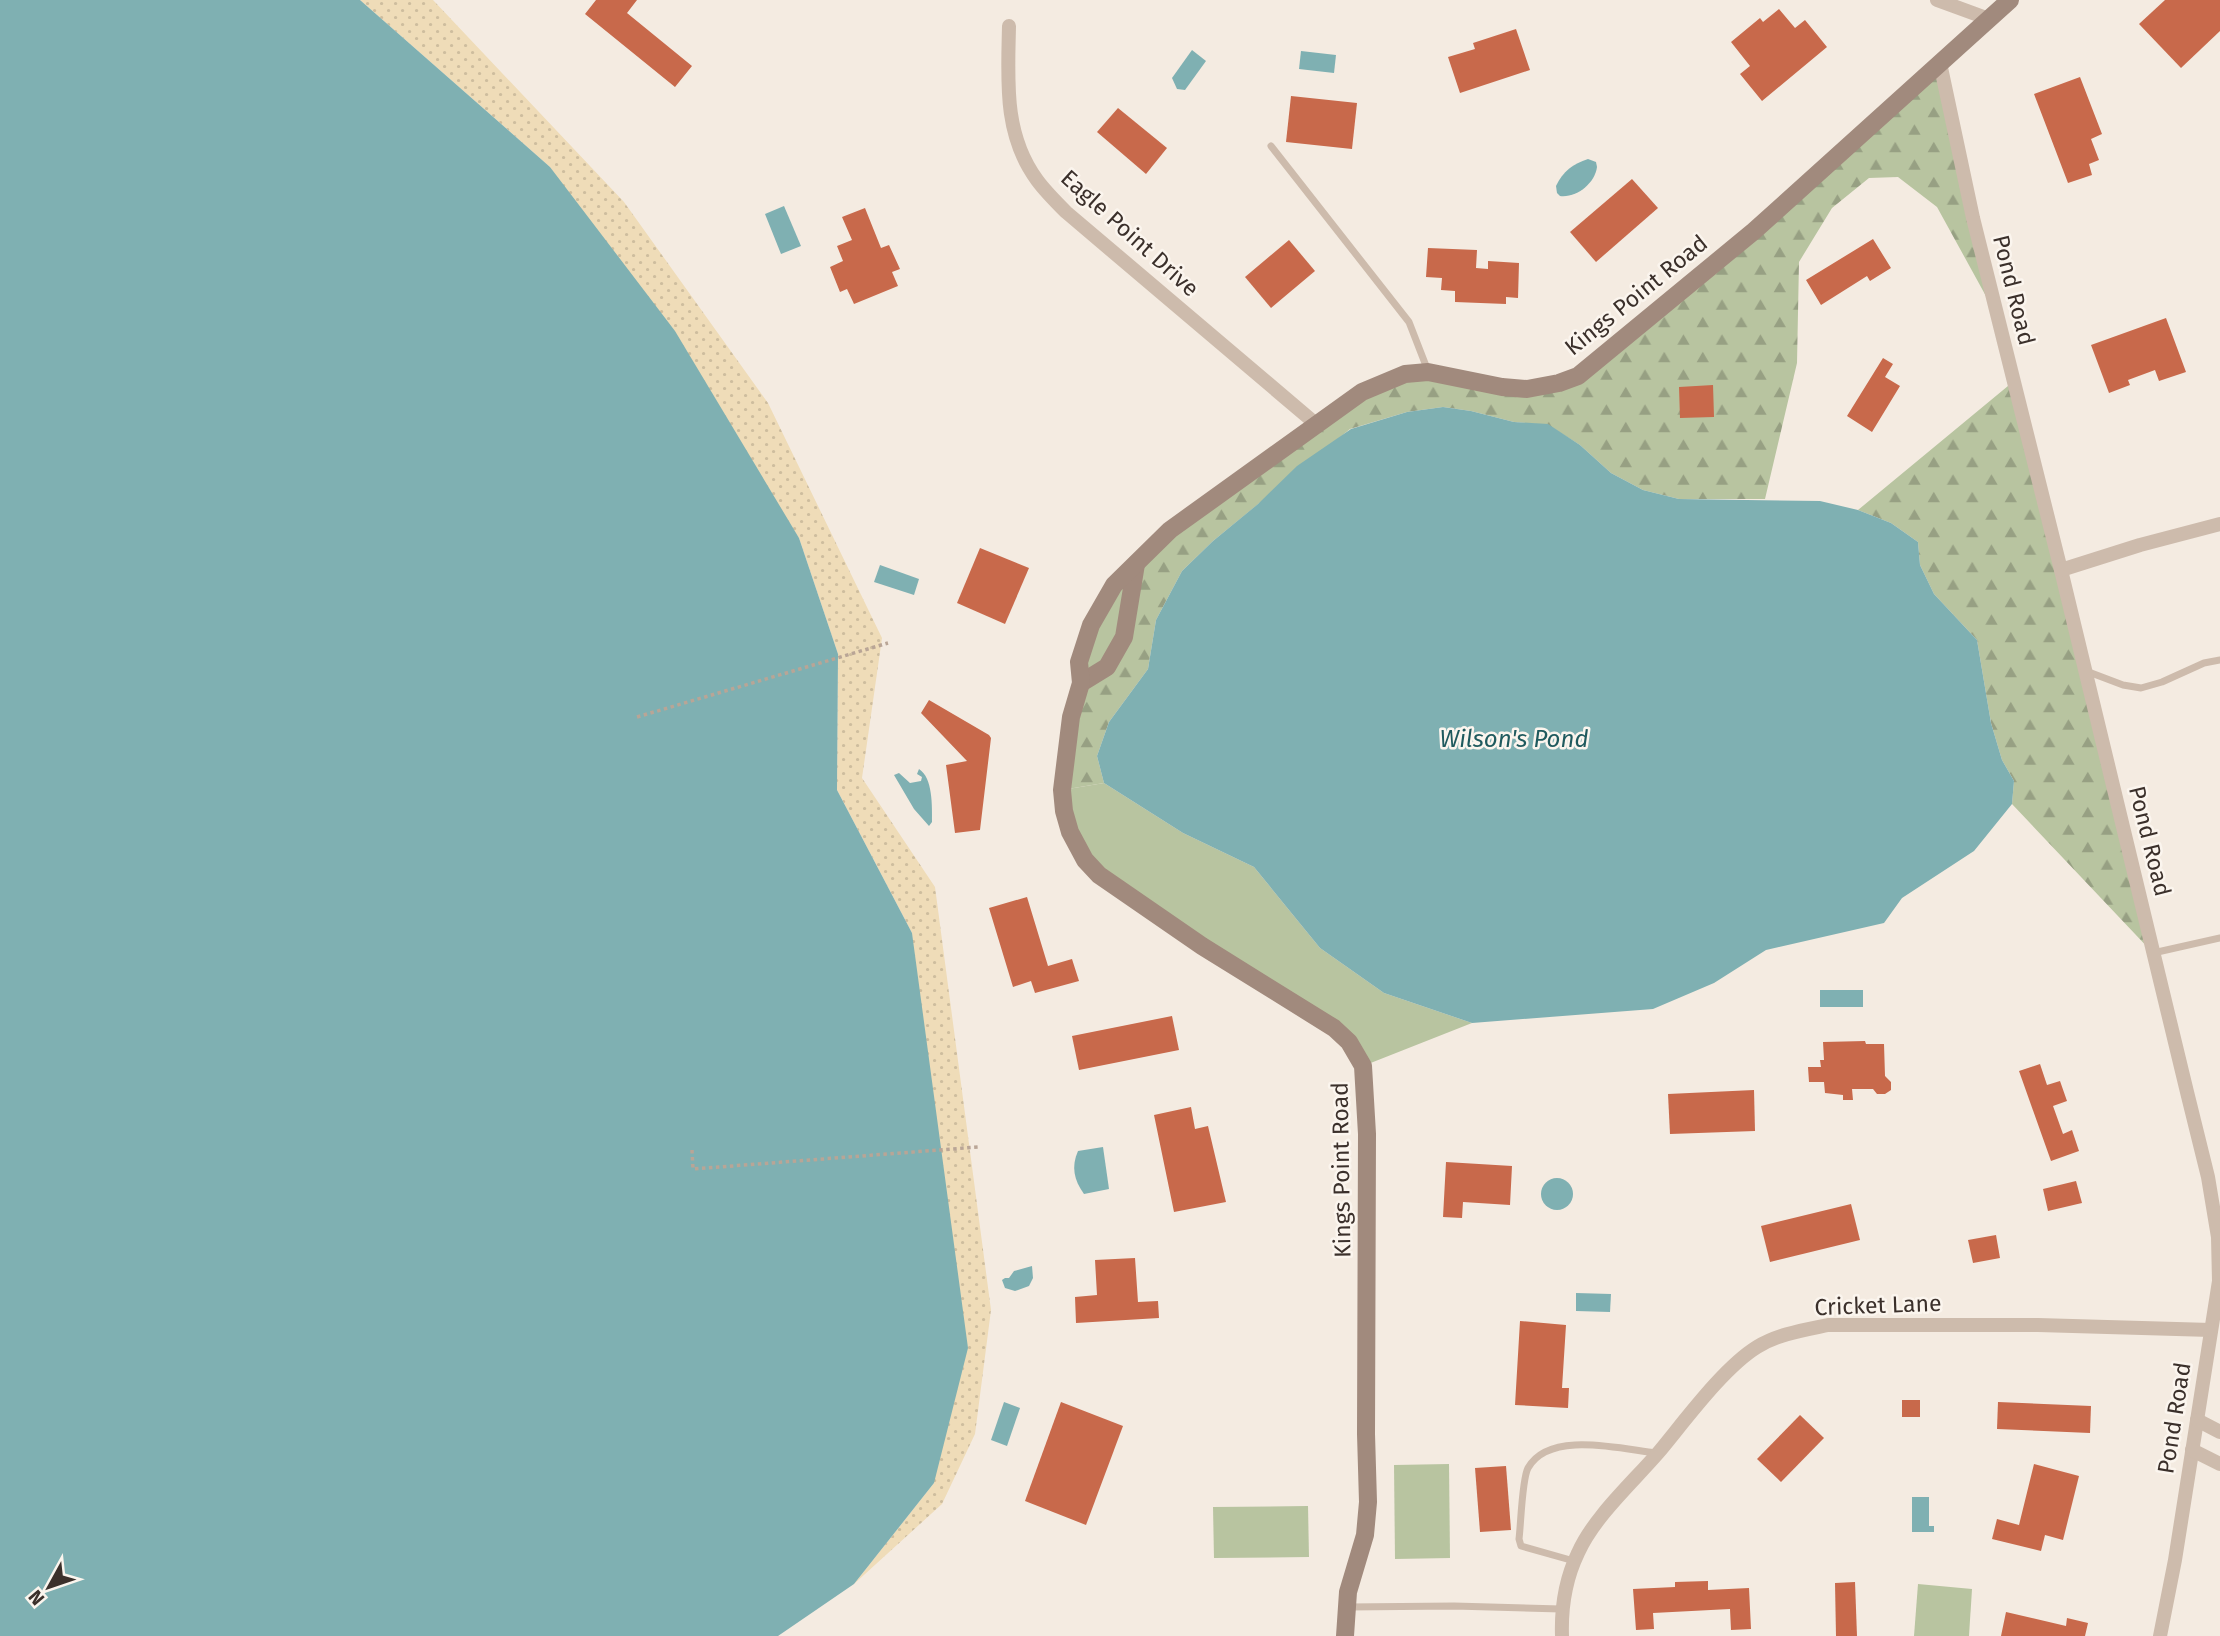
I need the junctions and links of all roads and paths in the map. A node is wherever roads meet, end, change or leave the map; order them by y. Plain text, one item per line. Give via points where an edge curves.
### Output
1 (1937, 0) edge
2 (2010, 0) edge
3 (1989, 19) junction
4 (1009, 26) dead end
5 (1940, 63) junction
6 (1271, 146) dead end
7 (1428, 372) junction
8 (1316, 424) junction
9 (2220, 524) edge
10 (1136, 564) junction
11 (2062, 570) junction
12 (888, 643) dead end
13 (2220, 660) edge
14 (2086, 670) junction
15 (1081, 683) junction
16 (637, 717) dead end
17 (2220, 938) edge
18 (2154, 953) junction
19 (978, 1147) dead end
20 (691, 1150) dead end
21 (2214, 1178) edge
22 (2211, 1330) junction
23 (2197, 1420) junction
24 (2220, 1432) edge
25 (2192, 1450) junction
26 (1657, 1453) junction
27 (2220, 1464) edge
28 (1574, 1560) junction
29 (1347, 1607) junction
30 (1561, 1609) junction
31 (2163, 1635) edge
32 (1345, 1636) edge
33 (1562, 1636) edge

1 - 3 street
2 - 3 main road, Kings Point Road
3 - 5 main road, Kings Point Road
4 - 8 street, Eagle Point Drive via 1007,87 1012,128 1036,179 1066,212
5 - 7 main road, Kings Point Road via 1753,231 1578,376 1527,389
5 - 11 street, Pond Road via 1973,218
6 - 7 lane via 1409,322
7 - 8 main road, Kings Point Road via 1405,374 1362,391
8 - 10 main road, Kings Point Road via 1170,530
9 - 11 street
10 - 15 main road, Kings Point Road via 1114,585 1091,625 1079,662
10 - 15 main road via 1124,637 1107,667
11 - 14 street, Pond Road
12 - 16 path
13 - 14 lane via 2141,688
14 - 18 street, Pond Road
15 - 29 main road, Kings Point Road via 1071,717 1062,790 1070,832 1085,860 1099,876 1202,946 1334,1028 1363,1066 1368,1502 1365,1535
17 - 18 lane
18 - 21 street, Pond Road
19 - 20 path via 694,1169
21 - 22 street, Pond Road via 2219,1280
22 - 23 street, Pond Road
22 - 26 street, Cricket Lane via 1828,1325 1797,1331 1754,1349 1720,1380
23 - 24 street
23 - 25 street, Pond Road
25 - 27 street
25 - 31 street, Pond Road
26 - 28 street, Cricket Lane via 1600,1520
26 - 28 lane via 1580,1443 1538,1454 1526,1470 1521,1546
28 - 30 street, Cricket Lane
29 - 30 lane
29 - 32 main road, Kings Point Road
30 - 33 street, Cricket Lane

